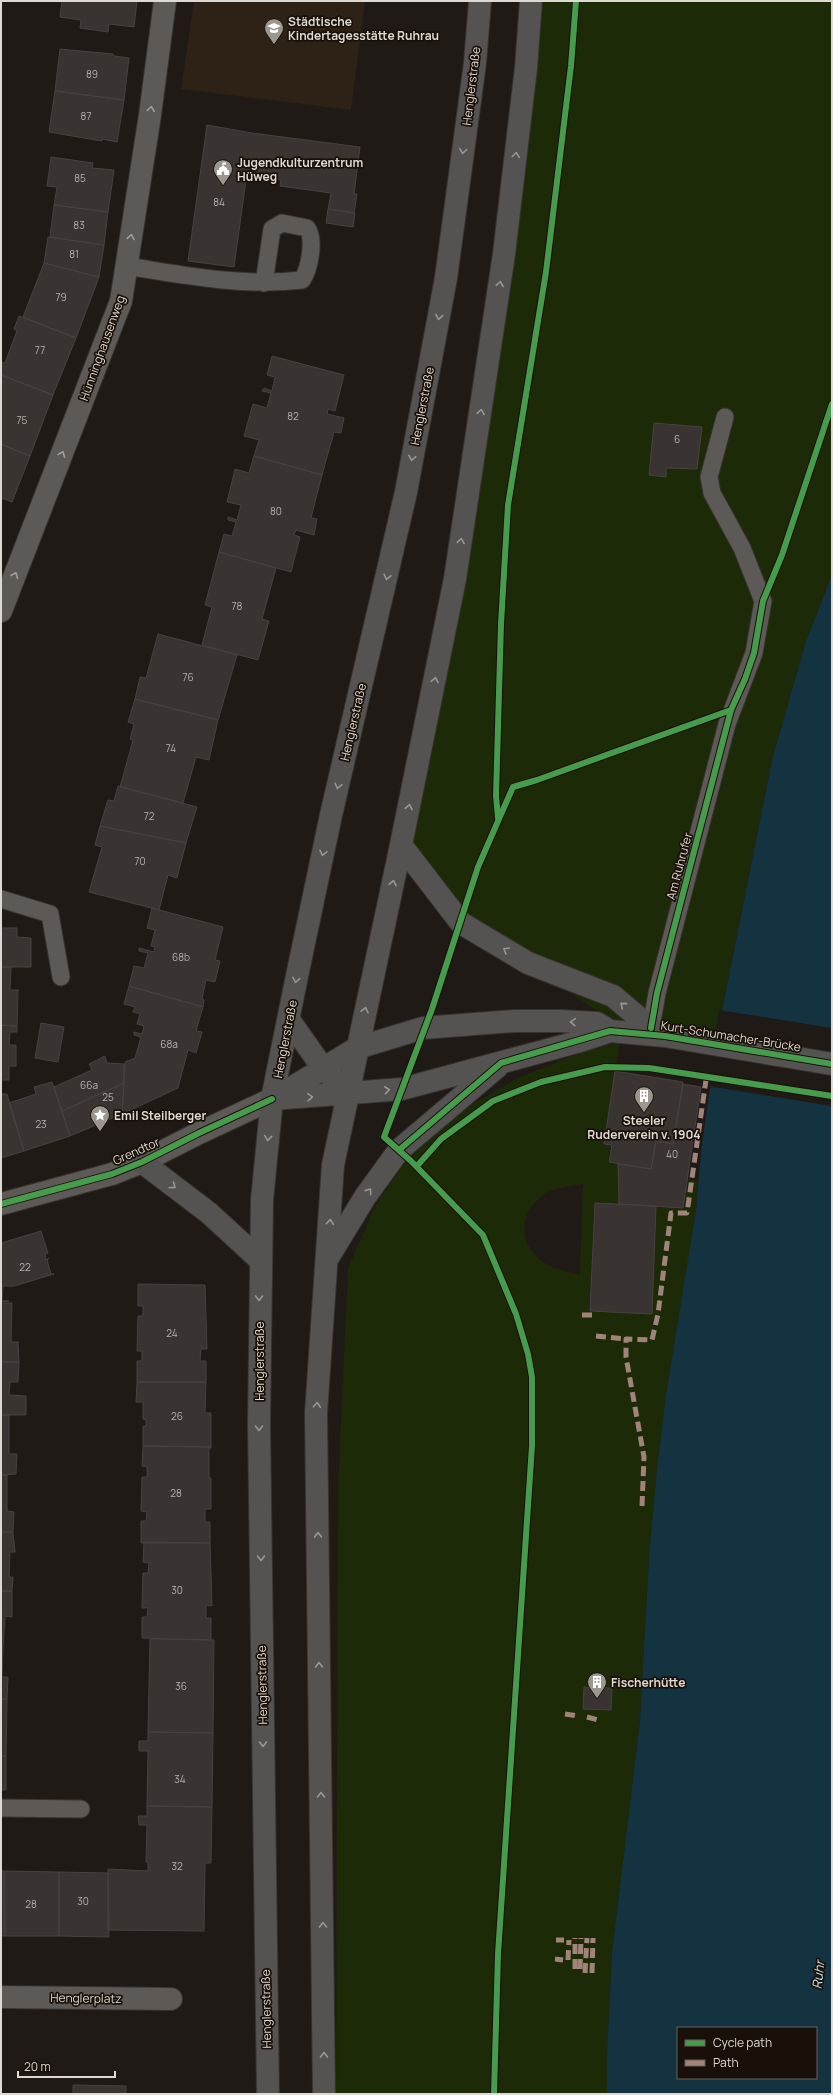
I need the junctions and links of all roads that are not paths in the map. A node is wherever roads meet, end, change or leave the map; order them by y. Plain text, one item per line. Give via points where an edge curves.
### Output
1 (165, 1) edge
2 (480, 1) edge
3 (531, 1) edge
4 (126, 266) junction
5 (264, 283) dead end
6 (725, 417) dead end
7 (1, 611) edge
8 (402, 845) junction
9 (1, 899) edge
10 (61, 977) dead end
11 (289, 1020) junction
12 (610, 1031) junction
13 (658, 1032) junction
14 (357, 1048) junction
15 (501, 1063) junction
16 (832, 1064) edge
17 (323, 1068) junction
18 (348, 1094) junction
19 (272, 1099) junction
20 (142, 1162) junction
21 (1, 1204) edge
22 (260, 1259) junction
23 (326, 1260) junction
24 (1, 1808) edge
25 (81, 1809) dead end
26 (1, 1997) edge
27 (170, 1999) dead end
28 (268, 2094) edge
29 (324, 2094) edge

4 -> 1 street, Hünninghausenweg
2 -> 11 main road, Henglerstraße via 475,63 446,278 406,492 331,815
8 -> 3 main road via 455,579 504,254 526,68
4 - 5 lane via 228,282
7 -> 4 street, Hünninghausenweg via 121,301
6 - 13 lane, Am Ruhrufer via 709,477 712,493 742,548 764,600 754,652 732,710 657,993
13 -> 8 main road, Kurt-Schumacher-Brücke via 613,996 528,963 460,923
14 -> 8 main road
9 - 10 lane via 50,914
11 - 17 main road
11 - 19 main road, Henglerstraße
12 - 13 main road, Kurt-Schumacher-Brücke
12 -> 14 main road, Kurt-Schumacher-Brücke via 598,1023 514,1021 423,1028
12 - 15 main road, Kurt-Schumacher-Brücke
13 - 16 main road, Kurt-Schumacher-Brücke via 698,1042
14 - 17 main road, Kurt-Schumacher-Brücke
14 - 18 main road
18 -> 15 main road, Kurt-Schumacher-Brücke via 402,1089
23 -> 15 main road, Kurt-Schumacher-Brücke via 398,1150
17 - 18 main road
17 - 19 main road, Kurt-Schumacher-Brücke
19 -> 18 main road, Kurt-Schumacher-Brücke
23 -> 18 main road via 334,1165
19 - 20 street, Grendtor
19 -> 22 main road, Henglerstraße via 262,1200
20 - 21 street, Grendtor via 112,1174
20 -> 22 main road via 209,1214
22 -> 28 main road, Henglerstraße via 259,1432
29 -> 23 main road via 316,1413
24 - 25 lane
26 - 27 street, Henglerplatz

